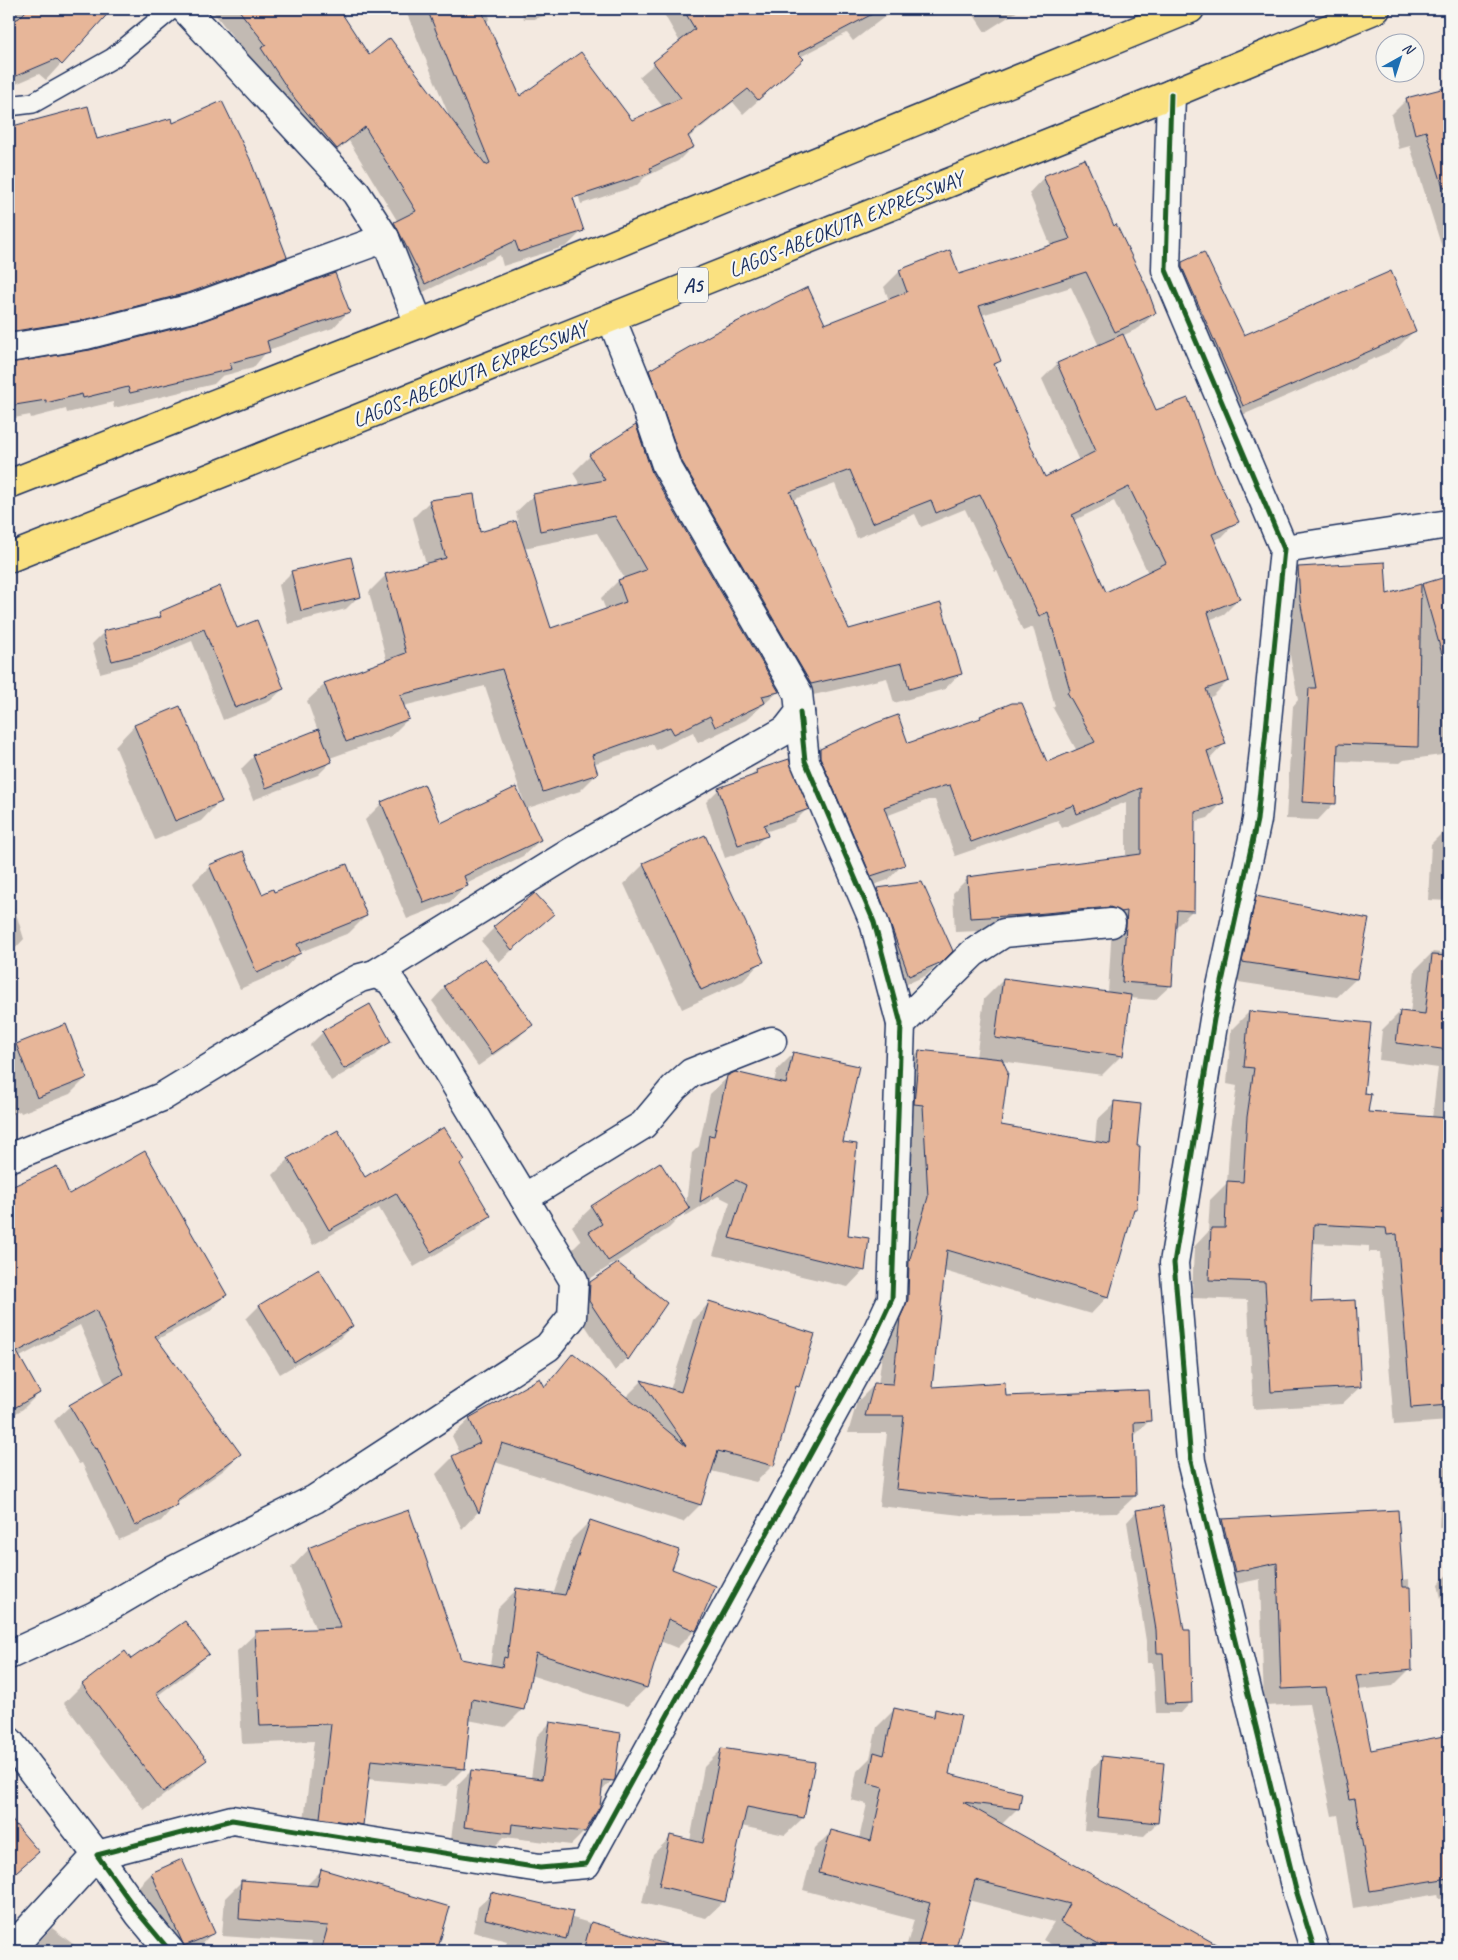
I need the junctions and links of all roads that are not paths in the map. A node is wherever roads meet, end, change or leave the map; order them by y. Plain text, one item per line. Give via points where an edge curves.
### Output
1 (172, 9) edge
2 (185, 9) edge
3 (1190, 9) edge
4 (1376, 9) edge
5 (1170, 94) junction
6 (9, 106) edge
7 (385, 238) junction
8 (611, 318) junction
9 (419, 324) junction
10 (9, 348) edge
11 (9, 484) edge
12 (1449, 524) edge
13 (1284, 549) junction
14 (9, 558) edge
15 (800, 712) junction
16 (1111, 923) dead end
17 (376, 974) junction
18 (901, 1024) junction
19 (772, 1041) dead end
20 (9, 1158) edge
21 (524, 1198) junction
22 (9, 1655) edge
23 (9, 1741) edge
24 (98, 1855) junction
25 (9, 1951) edge
26 (170, 1951) edge
27 (1315, 1951) edge

1 - 6 lane via 113,58 33,103
2 - 7 street via 356,193
3 - 9 highway
4 - 5 highway, LAGOS-ABEOKUTA EXPRESSWAY / A5
5 - 8 highway, LAGOS-ABEOKUTA EXPRESSWAY / A5
5 - 13 street via 1166,270
7 - 9 street
7 - 10 street via 196,307 86,335
8 - 14 highway, LAGOS-ABEOKUTA EXPRESSWAY / A5
8 - 15 street via 666,464 798,693
9 - 11 highway
12 - 13 street
13 - 27 street via 1257,820 1214,1019 1174,1264 1191,1461 1296,1890
15 - 17 street via 786,730 573,851
15 - 18 street via 806,762 874,922
16 - 18 street via 1004,933 973,953
17 - 20 street via 360,978 326,997 162,1097
17 - 21 street via 390,980
18 - 24 street via 892,1299 873,1340 586,1864 540,1868 232,1820
19 - 21 street via 691,1073 643,1125
21 - 22 street via 574,1281 572,1317 548,1346 315,1499 162,1576 94,1616
23 - 24 street
24 - 25 street
24 - 26 street

